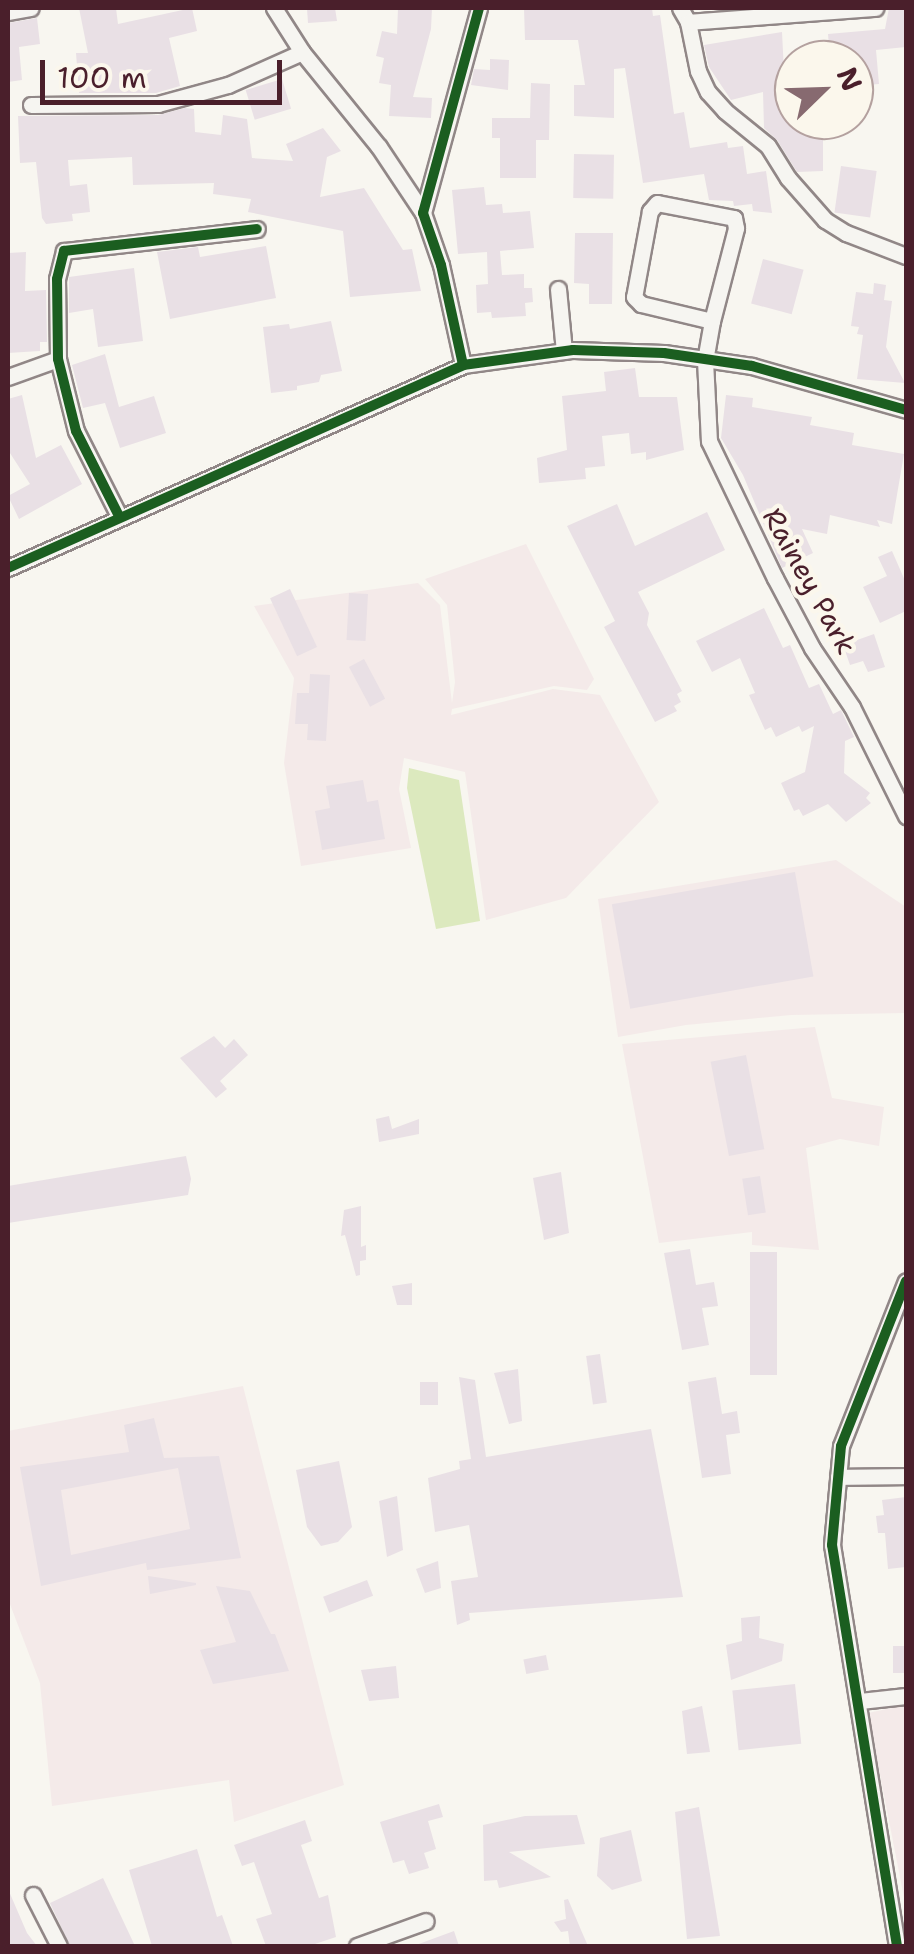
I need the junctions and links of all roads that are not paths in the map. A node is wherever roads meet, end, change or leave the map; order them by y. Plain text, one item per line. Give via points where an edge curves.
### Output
1 (31, 8) edge
2 (274, 8) edge
3 (479, 8) edge
4 (875, 8) edge
5 (8, 12) edge
6 (684, 15) edge
7 (302, 52) junction
8 (31, 105) dead end
9 (423, 213) junction
10 (257, 229) dead end
11 (906, 256) edge
12 (558, 289) dead end
13 (712, 321) junction
14 (564, 351) junction
15 (58, 359) junction
16 (705, 360) junction
17 (463, 365) junction
18 (8, 378) edge
19 (906, 410) edge
20 (118, 516) junction
21 (8, 568) edge
22 (906, 816) edge
23 (906, 1281) edge
24 (906, 1476) edge
25 (838, 1477) junction
26 (906, 1696) edge
27 (860, 1701) junction
28 (33, 1895) dead end
29 (426, 1921) dead end
30 (367, 1945) edge
31 (59, 1946) edge
32 (897, 1946) edge

1 - 5 street
2 - 7 street
3 - 9 street
4 - 6 street
6 - 11 street via 708,92 768,146 825,220
7 - 8 street via 228,85 158,104
7 - 9 street
9 - 17 street
10 - 15 street via 64,251 57,279
12 - 14 street
13 - 13 street, Rainey Park via 734,218 657,203 634,297
13 - 16 street, Rainey Park
14 - 16 street
14 - 17 street
15 - 18 street
15 - 20 street via 76,430
16 - 19 street via 752,366
16 - 22 street, Rainey Park via 707,429 715,454
17 - 20 street
20 - 21 street
23 - 25 street via 841,1446
24 - 25 street
25 - 27 street via 832,1545
26 - 27 street
27 - 32 street
28 - 31 street
29 - 30 street

